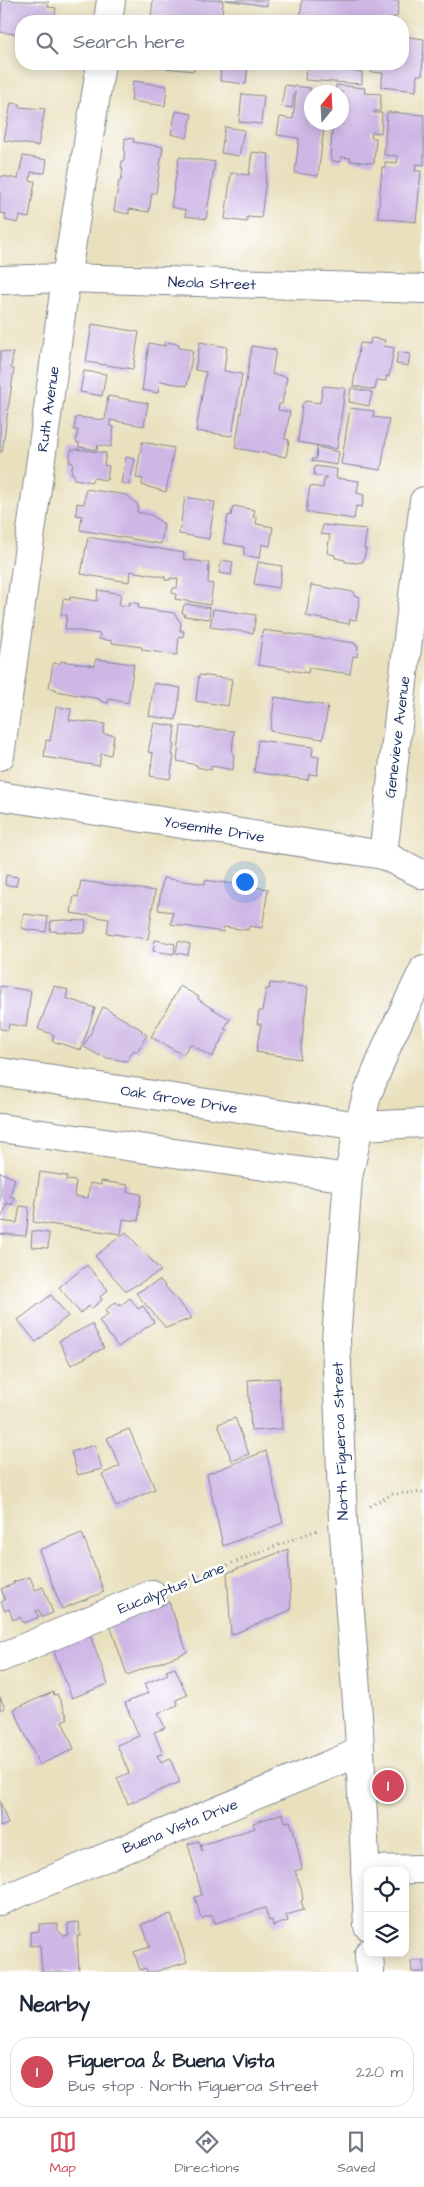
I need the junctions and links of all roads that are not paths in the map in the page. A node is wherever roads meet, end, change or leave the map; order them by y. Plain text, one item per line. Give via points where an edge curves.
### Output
1 (111, 0) edge
2 (109, 15) edge
3 (100, 70) edge
4 (66, 278) junction
5 (0, 280) edge
6 (424, 289) edge
7 (424, 500) edge
8 (0, 756) edge
9 (0, 796) edge
10 (384, 855) junction
11 (424, 875) edge
12 (424, 969) edge
13 (0, 1072) edge
14 (424, 1123) edge
15 (359, 1126) junction
16 (0, 1128) edge
17 (348, 1178) junction
18 (152, 1594) road end
19 (0, 1658) edge
20 (360, 1752) junction
21 (365, 1867) edge
22 (409, 1869) edge
23 (424, 1869) edge
24 (0, 1901) edge
25 (369, 1957) edge
26 (370, 1972) edge

1 - 2 street
3 - 4 street, Ruth Avenue
4 - 5 street, Neola Street
4 - 6 street, Neola Street
4 - 8 street, Ruth Avenue
7 - 10 street, Genevieve Avenue
9 - 10 street, Yosemite Drive
10 - 11 street, Yosemite Drive
12 - 15 street, North Figueroa Street via 370,1087
13 - 15 street, Oak Grove Drive
14 - 15 street, Oak Grove Drive
15 - 17 street, North Figueroa Street
16 - 17 street
17 - 20 street, North Figueroa Street via 336,1340 343,1521
18 - 19 street, Eucalyptus Lane
20 - 21 street, North Figueroa Street
20 - 24 street, Buena Vista Drive
22 - 23 street
25 - 26 street

